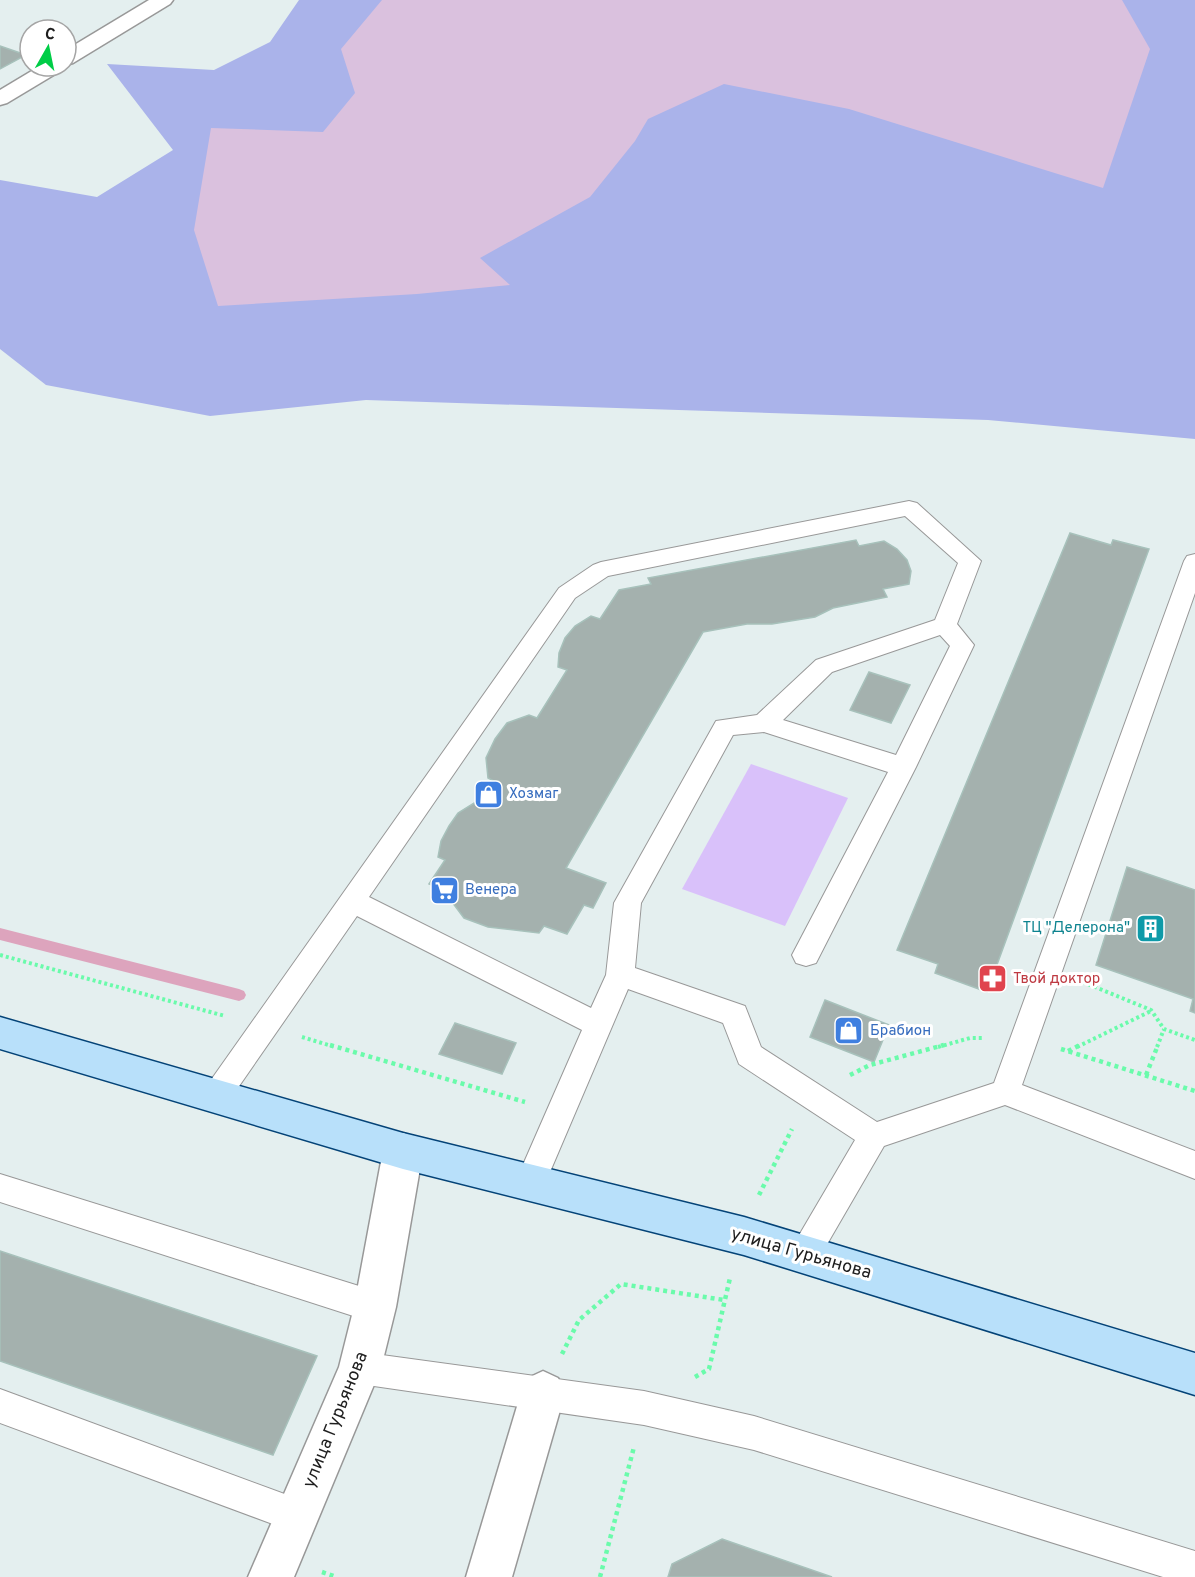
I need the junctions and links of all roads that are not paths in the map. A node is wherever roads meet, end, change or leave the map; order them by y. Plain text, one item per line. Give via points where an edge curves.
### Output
1 (163, 0) edge
2 (78, 52) edge
3 (35, 78) edge
4 (0, 99) edge
5 (1195, 561) edge
6 (945, 625) junction
7 (764, 723) junction
8 (903, 767) junction
9 (352, 901) junction
10 (806, 955) dead end
11 (620, 975) junction
12 (598, 1025) junction
13 (0, 1032) edge
14 (1005, 1092) junction
15 (216, 1096) junction
16 (874, 1136) junction
17 (403, 1150) junction
18 (1195, 1165) edge
19 (530, 1183) junction
20 (0, 1188) edge
21 (804, 1254) junction
22 (375, 1307) junction
23 (360, 1368) junction
24 (1195, 1374) edge
25 (543, 1393) junction
26 (0, 1406) edge
27 (297, 1515) junction
28 (1195, 1569) edge
29 (271, 1577) edge
30 (489, 1577) edge

1 - 2 street
3 - 4 street
5 - 14 lane
6 - 7 lane via 824,666
6 - 8 lane via 962,645
6 - 9 lane via 969,561 909,508 601,570 567,593
7 - 8 lane
7 - 11 lane via 725,727 628,903
8 - 10 lane
9 - 12 lane
9 - 15 lane
11 - 12 lane
11 - 16 lane via 735,1016 749,1055
12 - 19 lane
13 - 15 street, улица Гурьянова
14 - 16 lane
14 - 18 lane
15 - 17 street, улица Гурьянова
16 - 21 lane
17 - 19 street, улица Гурьянова
17 - 22 street, улица Гурьянова
19 - 21 street, улица Гурьянова
20 - 22 lane
21 - 24 street, улица Гурьянова
22 - 23 street, улица Гурьянова
23 - 25 lane
23 - 27 street, улица Гурьянова
25 - 28 lane via 644,1408 754,1433
25 - 30 street
26 - 27 lane
27 - 29 street, улица Гурьянова

